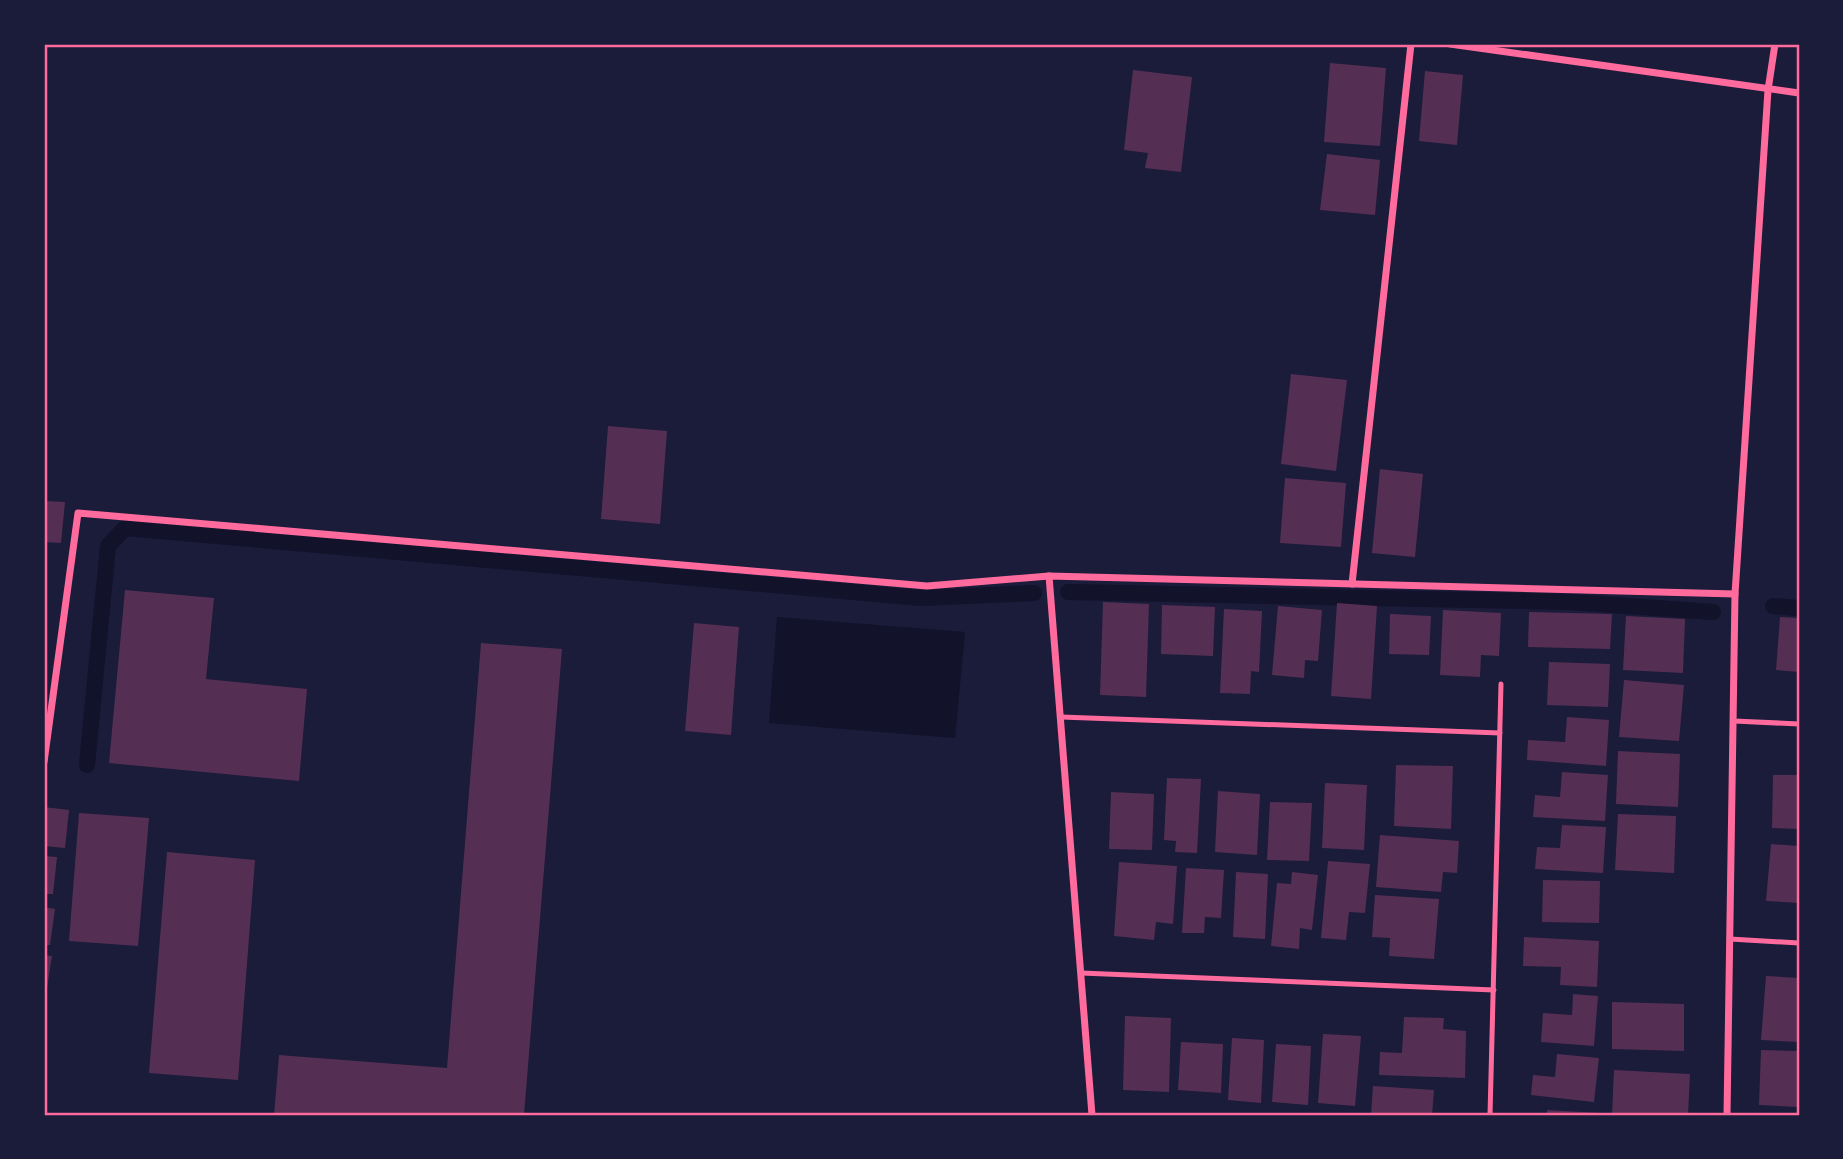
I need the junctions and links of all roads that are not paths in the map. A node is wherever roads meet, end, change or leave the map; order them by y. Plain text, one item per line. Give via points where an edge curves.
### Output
1 (1411, 44) edge
2 (1450, 44) edge
3 (1775, 44) edge
4 (1768, 90) junction
5 (1799, 93) edge
6 (1049, 576) junction
7 (1352, 584) junction
8 (1735, 594) junction
9 (1501, 684) dead end
10 (1061, 717) junction
11 (1734, 721) junction
12 (1799, 724) edge
13 (1500, 733) junction
14 (44, 762) edge
15 (1730, 939) junction
16 (1799, 943) edge
17 (1081, 973) junction
18 (1494, 990) junction
19 (1092, 1115) edge
20 (1490, 1115) edge
21 (1727, 1115) edge

1 - 7 street
2 - 4 street
3 - 4 street
4 - 5 street
4 - 8 street
6 - 7 street
6 - 10 street
6 - 14 street via 927,586 78,513
7 - 8 street
8 - 11 street
9 - 13 lane
10 - 13 lane
10 - 17 street
11 - 12 lane
11 - 15 street
13 - 18 lane
15 - 16 lane
15 - 21 street
17 - 18 lane
17 - 19 street
18 - 20 lane

